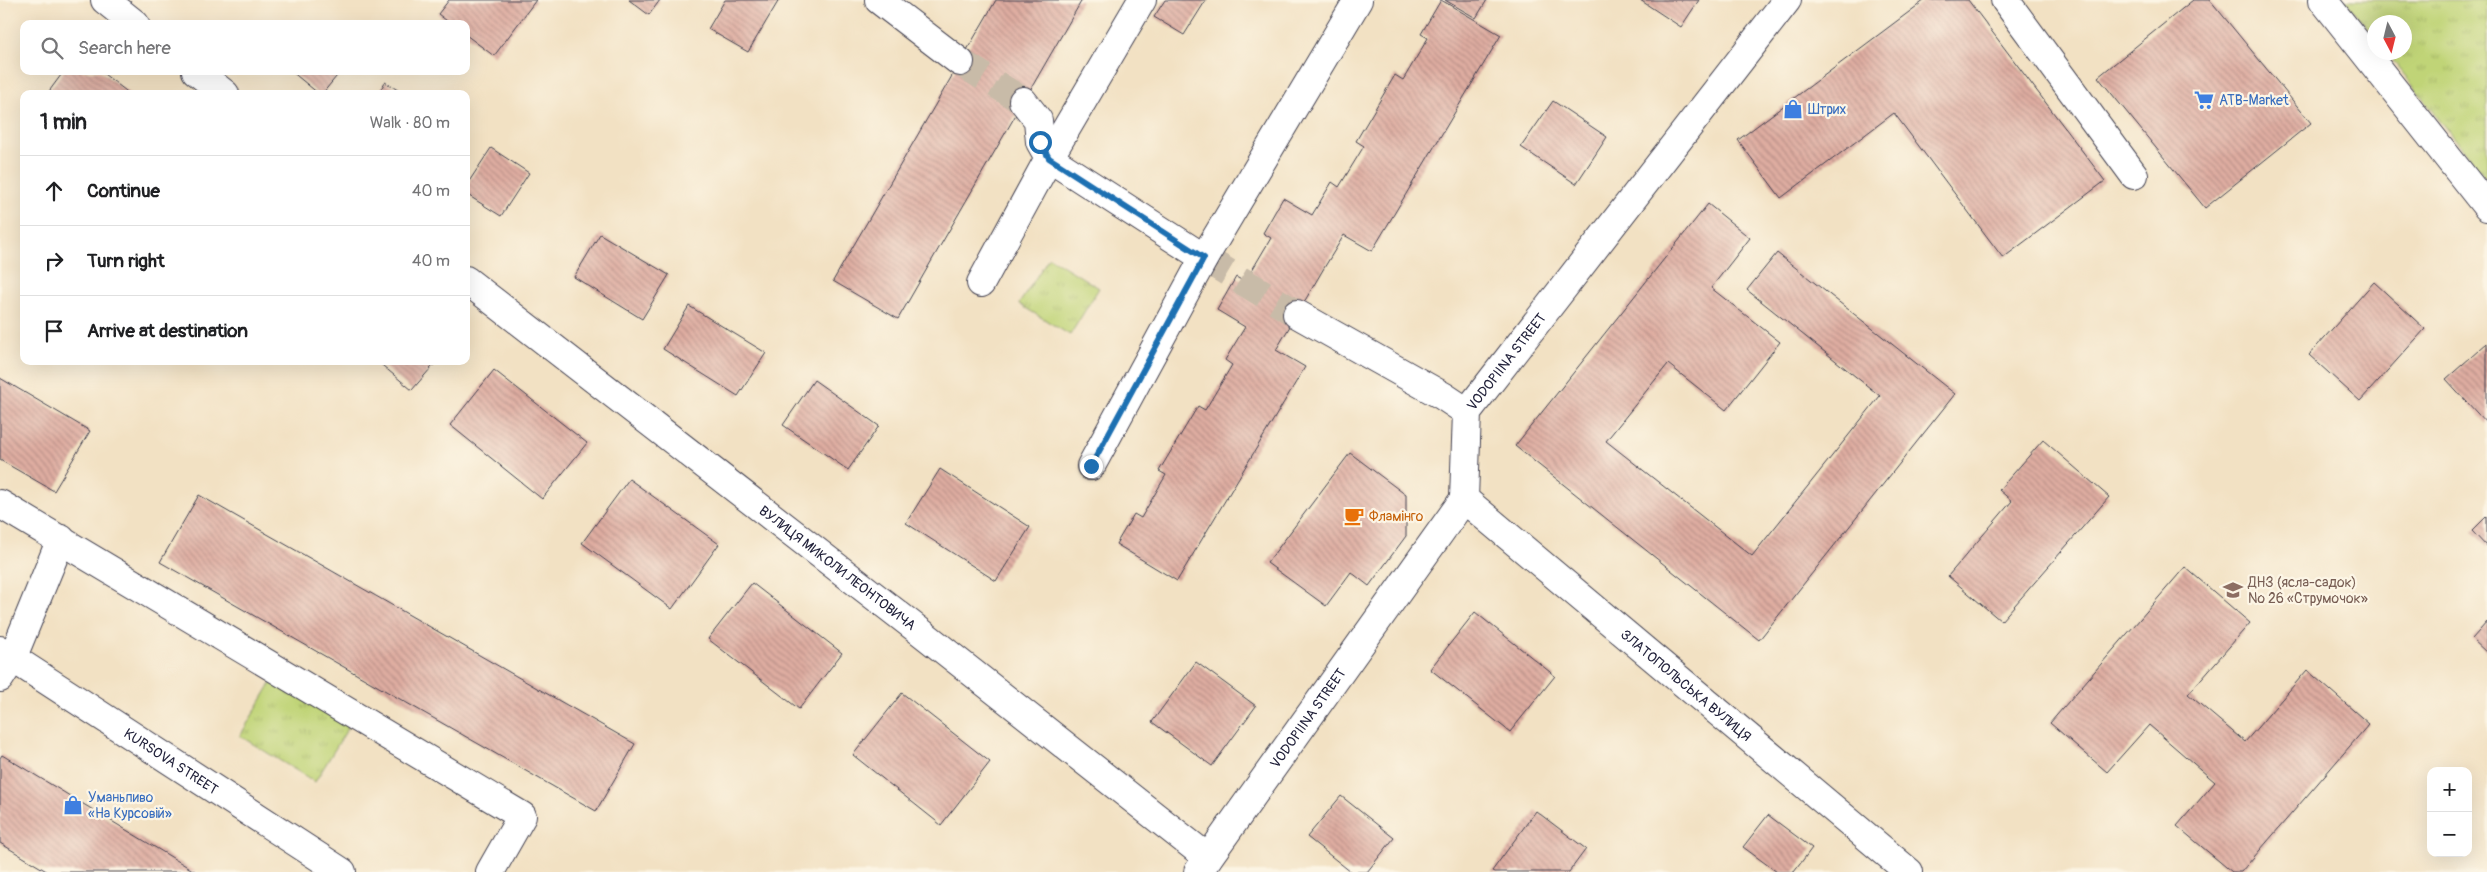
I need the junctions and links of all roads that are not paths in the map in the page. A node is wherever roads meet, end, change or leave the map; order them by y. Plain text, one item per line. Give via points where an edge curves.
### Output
1 (105, 0) edge
2 (879, 0) edge
3 (1142, 0) edge
4 (1358, 0) edge
5 (1787, 0) edge
6 (2005, 0) edge
7 (2323, 0) edge
8 (130, 20) edge
9 (960, 62) tunnel mouth
10 (201, 75) edge
11 (221, 90) edge
12 (1023, 102) tunnel mouth
13 (1049, 158) junction
14 (2134, 176) dead end
15 (2487, 207) edge
16 (1204, 258) junction
17 (470, 283) edge
18 (981, 283) dead end
19 (1298, 314) tunnel mouth
20 (1467, 412) junction
21 (1091, 466) dead end
22 (1464, 499) junction
23 (0, 504) edge
24 (61, 539) junction
25 (4, 662) edge
26 (1203, 865) edge
27 (342, 872) edge
28 (490, 872) edge
29 (1909, 872) edge

1 - 8 street
2 - 9 street
3 - 13 street
4 - 16 street
5 - 20 street, VODOPIINA STREET
6 - 14 street
7 - 15 street
10 - 11 street
12 - 13 street via 1038,120 1040,142
13 - 16 street
13 - 18 street
16 - 21 street
17 - 26 street, ВУЛИЦЯ МИКОЛИ ЛЕОНТОВИЧА via 922,633
19 - 20 street
20 - 22 street, VODOPIINA STREET
22 - 26 street, VODOPIINA STREET
22 - 29 street, ЗЛАТОПОЛЬСЬКА ВУЛИЦЯ
23 - 24 street
24 - 25 street
24 - 28 street via 522,816
25 - 27 street, KURSOVA STREET

